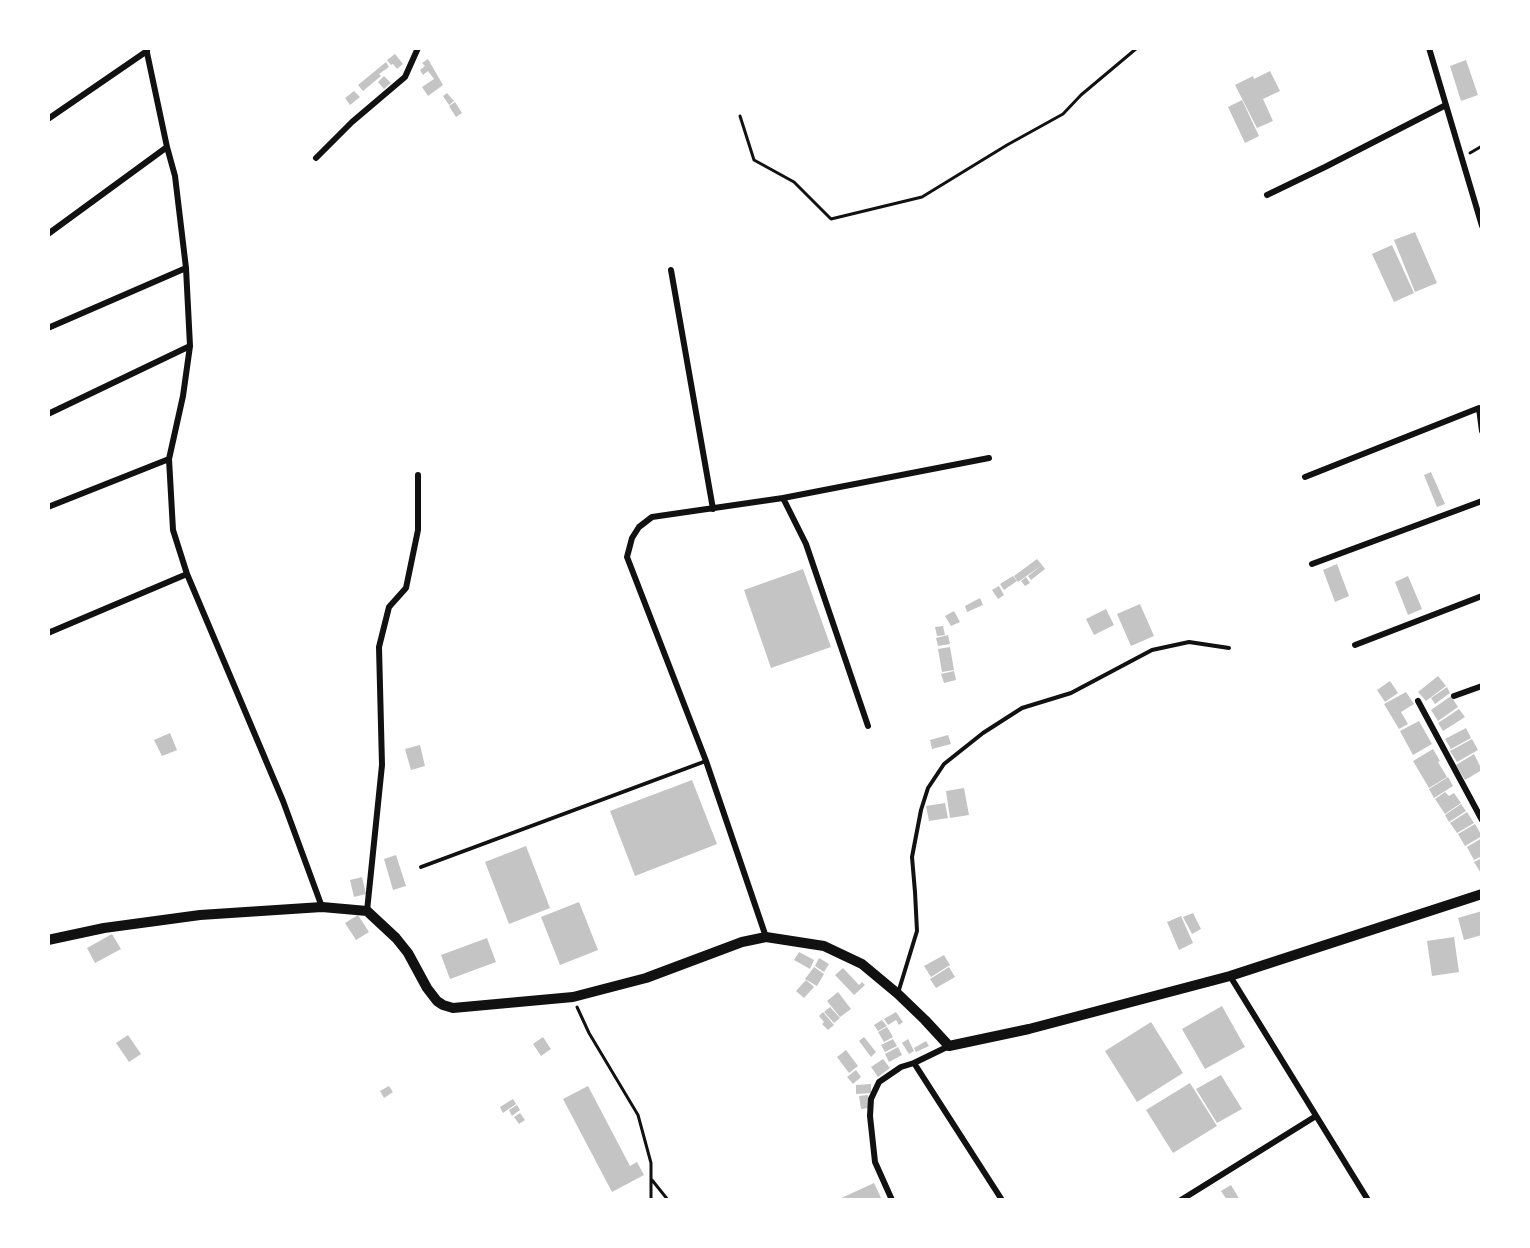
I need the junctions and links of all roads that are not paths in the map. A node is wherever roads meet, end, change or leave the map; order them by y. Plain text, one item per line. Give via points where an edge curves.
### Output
1 (418, 48) edge
2 (1429, 48) edge
3 (146, 49) edge
4 (1446, 105) junction
5 (48, 119) edge
6 (167, 147) junction
7 (316, 158) dead end
8 (1267, 195) dead end
9 (1482, 226) edge
10 (48, 234) edge
11 (186, 268) junction
12 (671, 270) dead end
13 (48, 328) edge
14 (190, 346) junction
15 (1480, 407) edge
16 (48, 414) edge
17 (1482, 431) edge
18 (989, 458) dead end
19 (169, 459) junction
20 (418, 475) dead end
21 (1305, 477) dead end
22 (783, 498) junction
23 (1482, 501) edge
24 (48, 507) edge
25 (713, 508) junction
26 (1312, 564) dead end
27 (187, 574) junction
28 (1482, 596) edge
29 (48, 633) edge
30 (1355, 645) dead end
31 (1229, 648) dead end
32 (1482, 687) edge
33 (1454, 696) dead end
34 (1418, 701) dead end
35 (868, 726) dead end
36 (706, 761) junction
37 (1482, 820) edge
38 (421, 867) dead end
39 (1482, 894) edge
40 (322, 907) junction
41 (367, 911) junction
42 (766, 937) junction
43 (48, 940) edge
44 (1230, 976) junction
45 (898, 994) junction
46 (949, 1046) junction
47 (914, 1063) junction
48 (1316, 1116) junction
49 (892, 1200) edge
50 (1002, 1200) edge
51 (1181, 1200) edge
52 (1368, 1200) edge

1 - 7 street via 405,77
2 - 4 street
3 - 5 street
3 - 6 street
4 - 8 street
4 - 9 street
6 - 10 street
6 - 11 street via 176,176
11 - 13 street
11 - 14 street
12 - 25 street
14 - 16 street
14 - 19 street
15 - 17 street
15 - 21 street
18 - 22 street
19 - 24 street
19 - 27 street via 173,530
20 - 41 street via 418,530 406,588 389,607 379,647 382,765
22 - 25 street
22 - 35 street via 806,544
23 - 26 street
25 - 36 street via 652,517 632,538 627,557
27 - 29 street
27 - 40 street via 284,801
28 - 30 street
31 - 45 lane via 1189,642 1152,650 1071,693 1022,708 944,764 928,788 921,810 912,857 916,931
32 - 33 street
34 - 37 street
36 - 38 lane
36 - 42 street
39 - 44 street
40 - 41 street
40 - 43 street via 200,915
41 - 42 street via 402,945 437,1001 453,1008 573,997 646,978 742,942
42 - 45 street via 824,946 862,964
44 - 46 street
44 - 48 street
45 - 46 street
46 - 47 street
47 - 49 street via 879,1082 871,1099 875,1162
47 - 50 street
48 - 51 street
48 - 52 street

